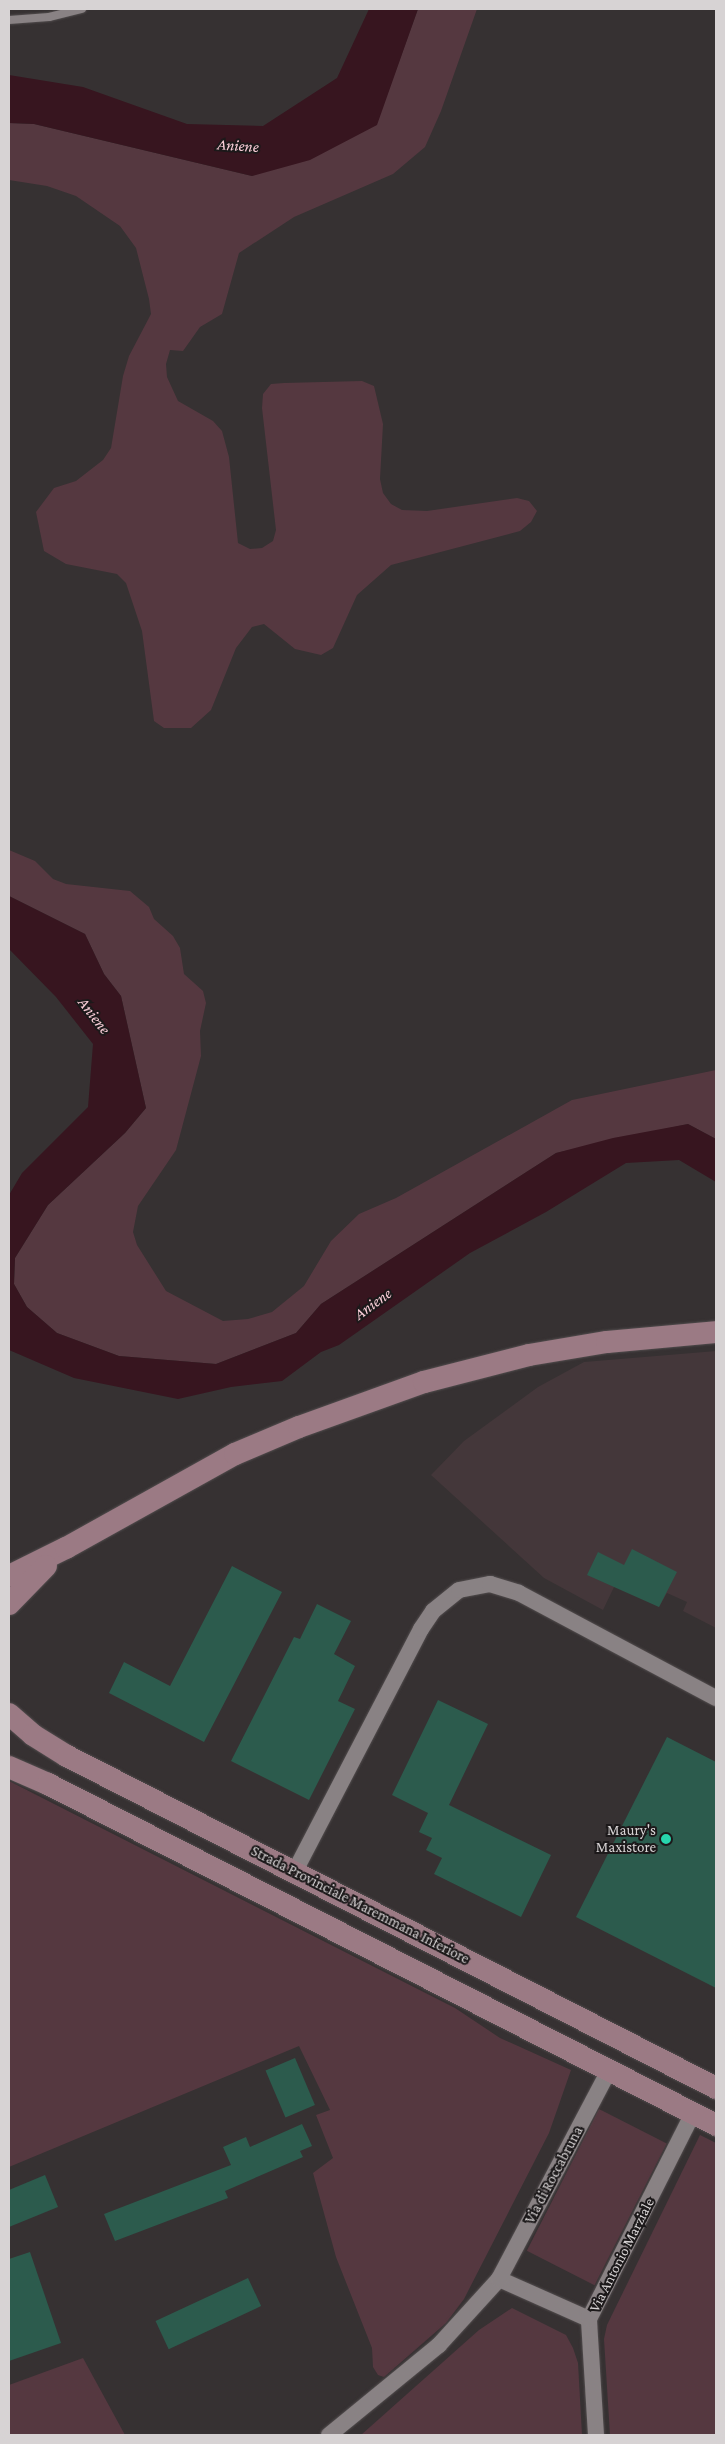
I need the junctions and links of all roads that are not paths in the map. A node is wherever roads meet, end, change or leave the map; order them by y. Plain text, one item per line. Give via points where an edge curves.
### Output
1 (82, 9) edge
2 (9, 20) edge
3 (716, 1332) edge
4 (66, 1548) junction
5 (9, 1576) edge
6 (9, 1604) edge
7 (716, 1698) edge
8 (9, 1714) edge
9 (9, 1767) edge
10 (295, 1871) junction
11 (609, 2070) junction
12 (716, 2088) edge
13 (693, 2113) junction
14 (716, 2125) edge
15 (499, 2279) junction
16 (589, 2320) junction
17 (329, 2435) edge
18 (596, 2435) edge

1 - 2 lane via 49,17
3 - 4 main road via 607,1342 528,1355 424,1382 235,1454
4 - 5 main road
4 - 6 main road
7 - 10 street via 519,1593 490,1584 458,1590 433,1611 421,1629
8 - 10 main road, Strada Provinciale Maremmana Inferiore via 33,1736 67,1756
9 - 11 main road
10 - 12 main road, Strada Provinciale Maremmana Inferiore
11 - 13 main road
11 - 15 street, Via di Roccabruna
13 - 14 main road
13 - 16 street, Via Antonio Marziale
15 - 16 street
15 - 17 street, Via di Roccabruna via 439,2345
16 - 18 street, Via Antonio Marziale

